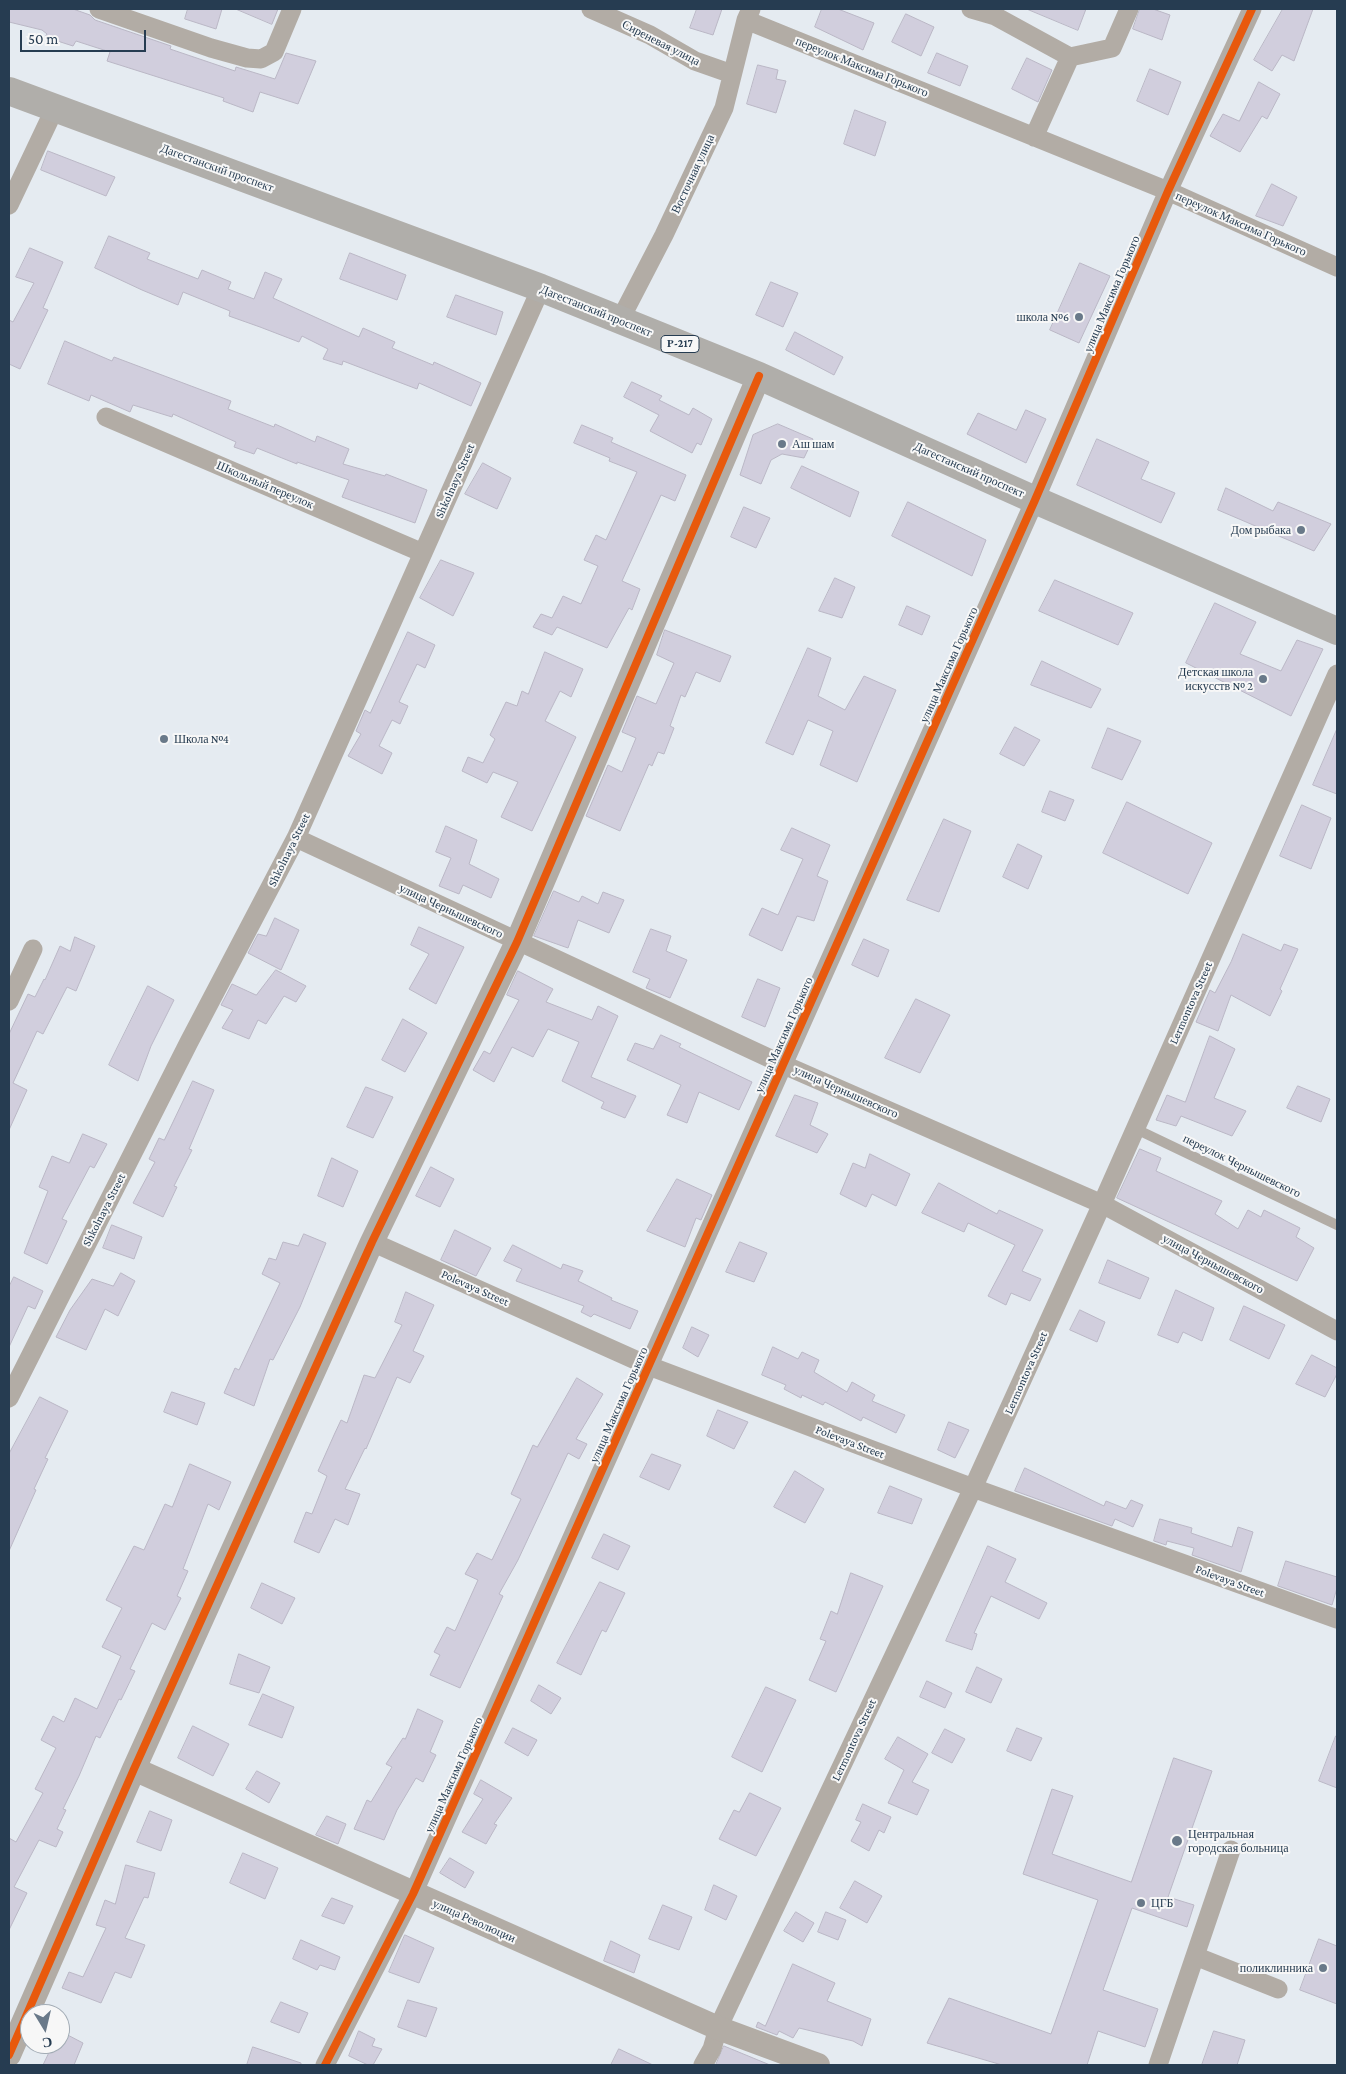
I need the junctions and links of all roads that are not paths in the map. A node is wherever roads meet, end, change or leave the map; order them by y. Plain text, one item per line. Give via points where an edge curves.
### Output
1 (99, 9) edge
2 (292, 9) edge
3 (591, 9) edge
4 (971, 9) edge
5 (1129, 9) edge
6 (1252, 9) edge
7 (746, 12) edge
8 (1070, 57) junction
9 (732, 74) junction
10 (9, 91) edge
11 (55, 108) junction
12 (1034, 136) junction
13 (1168, 191) junction
14 (9, 205) edge
15 (1337, 267) edge
16 (541, 288) junction
17 (620, 320) junction
18 (759, 376) junction
19 (106, 417) dead end
20 (1036, 500) junction
21 (423, 553) junction
22 (1337, 631) edge
23 (1337, 674) edge
24 (296, 838) junction
25 (517, 942) junction
26 (33, 949) dead end
27 (9, 1001) edge
28 (784, 1065) junction
29 (1136, 1129) junction
30 (1102, 1204) junction
31 (1337, 1226) edge
32 (372, 1242) junction
33 (1336, 1328) edge
34 (649, 1366) junction
35 (11, 1386) edge
36 (973, 1488) junction
37 (1337, 1619) edge
38 (134, 1770) junction
39 (1231, 1850) dead end
40 (413, 1894) junction
41 (1195, 1956) junction
42 (1278, 1989) dead end
43 (718, 2028) junction
44 (9, 2055) edge
45 (325, 2065) edge
46 (703, 2065) edge
47 (818, 2065) edge
48 (1158, 2065) edge

1 - 2 street via 210,48 261,59 274,52
3 - 9 street, Сиреневая улица via 650,35 694,61
4 - 8 street via 995,16
5 - 8 street via 1112,48
6 - 13 street, улица Максима Горького
7 - 9 street, Восточная улица
7 - 12 street, переулок Максима Горького
8 - 12 street
9 - 17 street, Восточная улица via 724,108
10 - 11 highway, Дагестанский проспект / Р-217
11 - 14 street
11 - 16 highway, Дагестанский проспект / Р-217
12 - 13 street, переулок Максима Горького
13 - 15 street, переулок Максима Горького
13 - 20 street, улица Максима Горького
16 - 17 highway, Дагестанский проспект / Р-217
16 - 21 street, Shkolnaya Street
17 - 18 highway, Дагестанский проспект / Р-217
18 - 20 highway, Дагестанский проспект / Р-217
18 - 25 street
19 - 21 street, Школьный переулок
20 - 22 highway, Дагестанский проспект / Р-217
20 - 28 street, улица Максима Горького
21 - 24 street, Shkolnaya Street
23 - 29 street, Lermontova Street
24 - 25 street, улица Чернышевского
24 - 35 street, Shkolnaya Street
25 - 28 street, улица Чернышевского
25 - 32 street
26 - 27 street
28 - 30 street, улица Чернышевского
28 - 34 street, улица Максима Горького
29 - 30 street, Lermontova Street
29 - 31 lane, переулок Чернышевского
30 - 33 street, улица Чернышевского
30 - 36 street, Lermontova Street
32 - 34 street, Polevaya Street
32 - 38 street
34 - 36 street, Polevaya Street
34 - 40 street, улица Максима Горького
36 - 37 street, Polevaya Street
36 - 43 street, Lermontova Street
38 - 40 street, улица Революции
38 - 44 street
39 - 41 street
40 - 43 street, улица Революции
40 - 45 street, улица Максима Горького
41 - 42 street
41 - 48 street
43 - 46 street, Lermontova Street
43 - 47 street, улица Революции

